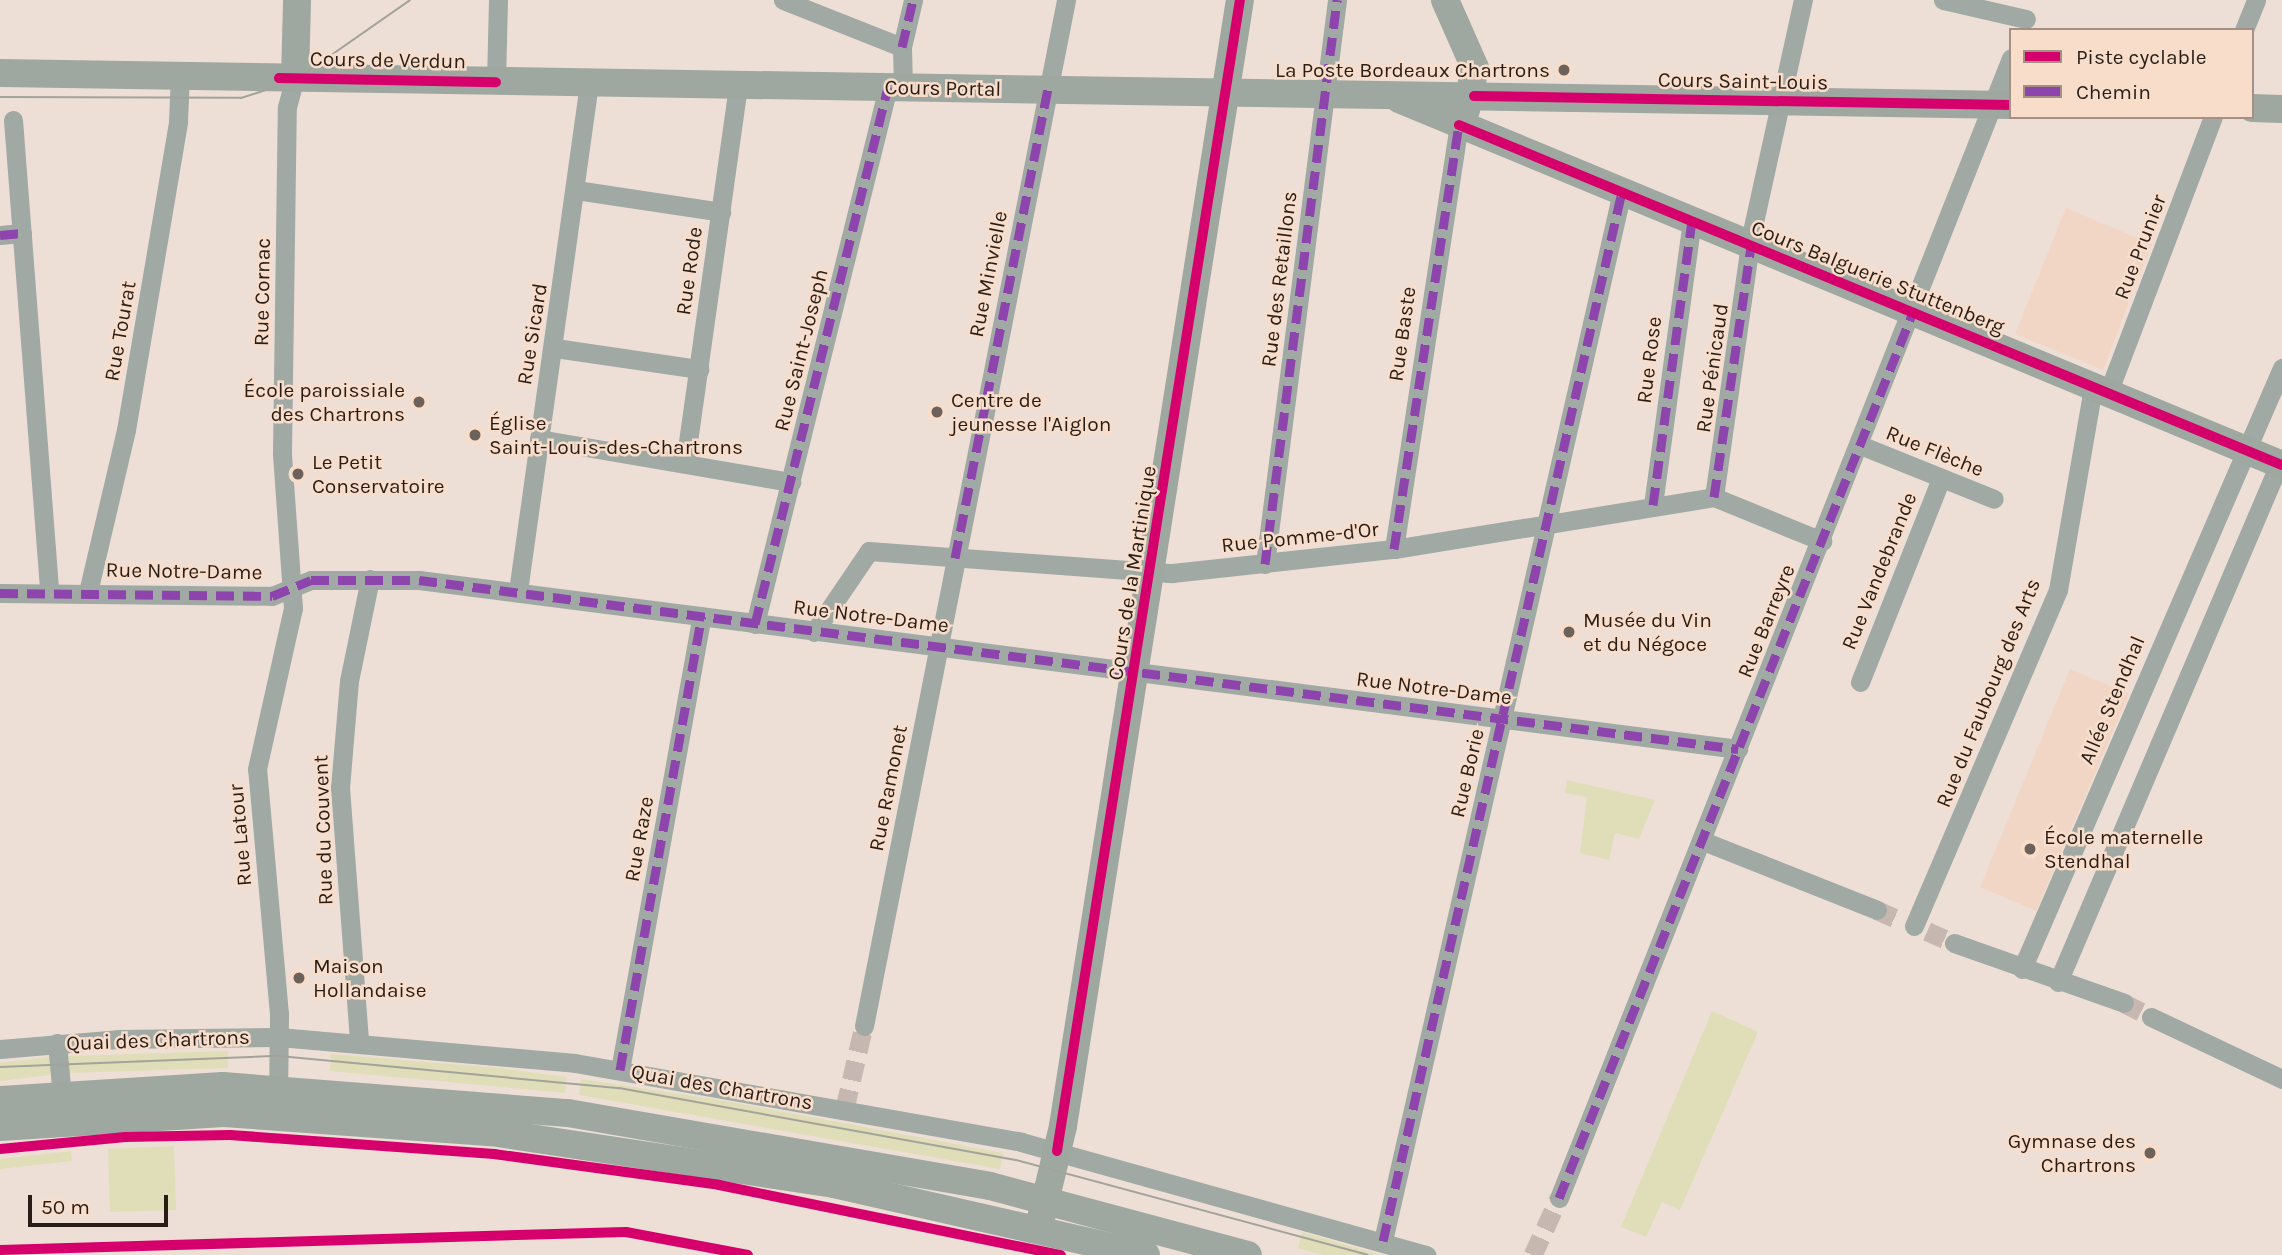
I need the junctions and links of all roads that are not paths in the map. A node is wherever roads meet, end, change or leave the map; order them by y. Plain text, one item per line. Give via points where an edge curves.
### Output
1 (297, 0) edge
2 (498, 0) edge
3 (783, 0) edge
4 (914, 0) edge
5 (1066, 0) edge
6 (1240, 0) edge
7 (1337, 0) edge
8 (1445, 0) edge
9 (1803, 0) edge
10 (1943, 0) edge
11 (2256, 0) edge
12 (2027, 16) edge
13 (2245, 28) edge
14 (902, 47) junction
15 (2009, 68) edge
16 (0, 73) edge
17 (180, 76) junction
18 (295, 78) junction
19 (496, 82) junction
20 (589, 83) junction
21 (738, 85) junction
22 (895, 87) junction
23 (1048, 89) junction
24 (1226, 92) junction
25 (1325, 93) junction
26 (1390, 94) junction
27 (1474, 96) junction
28 (1781, 101) junction
29 (2002, 104) edge
30 (2254, 108) edge
31 (2282, 109) edge
32 (2212, 119) edge
33 (13, 120) dead end
34 (1459, 125) junction
35 (576, 190) junction
36 (1622, 192) junction
37 (721, 212) junction
38 (1692, 221) junction
39 (22, 233) junction
40 (0, 235) edge
41 (1751, 246) junction
42 (1913, 312) junction
43 (555, 348) junction
44 (2282, 368) edge
45 (699, 369) junction
46 (2101, 390) junction
47 (539, 439) junction
48 (1860, 445) junction
49 (2245, 449) junction
50 (685, 463) junction
51 (2281, 464) edge
52 (1941, 478) junction
53 (791, 482) junction
54 (1714, 497) junction
55 (1994, 499) dead end
56 (1653, 505) junction
57 (1547, 523) junction
58 (1822, 541) junction
59 (1394, 549) junction
60 (955, 558) junction
61 (1265, 564) junction
62 (1151, 572) junction
63 (370, 579) junction
64 (49, 591) junction
65 (290, 591) junction
66 (518, 591) junction
67 (88, 592) junction
68 (0, 593) edge
69 (702, 616) junction
70 (755, 624) junction
71 (814, 632) junction
72 (938, 648) junction
73 (1133, 673) junction
74 (1860, 682) dead end
75 (1502, 719) junction
76 (1738, 749) junction
77 (1703, 841) junction
78 (1877, 910) tunnel mouth
79 (1915, 926) dead end
80 (1954, 943) tunnel mouth
81 (2022, 969) junction
82 (2058, 982) junction
83 (2124, 1003) tunnel mouth
84 (2151, 1017) tunnel mouth
85 (864, 1026) tunnel mouth
86 (279, 1037) junction
87 (359, 1040) junction
88 (57, 1043) junction
89 (0, 1049) edge
90 (620, 1070) junction
91 (2282, 1079) edge
92 (0, 1100) edge
93 (278, 1102) junction
94 (62, 1106) junction
95 (0, 1127) edge
96 (1057, 1151) junction
97 (1559, 1198) tunnel mouth
98 (1042, 1213) junction
99 (1383, 1241) junction
100 (1146, 1255) edge
101 (1248, 1255) edge
102 (1427, 1255) edge

1 - 18 main road
2 - 19 street
3 - 14 street
4 - 14 street, Rue Saint-Joseph
5 - 23 street, Rue Minvielle
6 - 24 main road, Cours de la Martinique
7 - 25 street, Rue des Retaillons
8 - 27 main road via 1475,68
9 - 28 street, Rue Pénicaud
10 - 12 street
11 - 13 street
14 - 22 street, Rue Saint-Joseph
15 - 29 street, Rue Barreyre
16 - 17 main road, Cours de Verdun
17 - 18 main road, Cours de Verdun
17 - 67 street, Rue Tourat via 178,121 126,430
18 - 19 main road, Cours de Verdun
18 - 65 street, Rue Cornac via 287,107 282,453
19 - 20 main road, Cours Portal
20 - 21 main road, Cours Portal
20 - 35 street, Rue Sicard
21 - 22 main road, Cours Portal
21 - 37 street, Rue Rode
22 - 23 main road, Cours Portal
22 - 53 street, Rue Saint-Joseph
23 - 24 main road, Cours Portal
23 - 60 street, Rue Minvielle
24 - 25 main road, Cours Portal
24 - 62 main road, Cours de la Martinique
25 - 26 main road, Cours Portal
25 - 61 street, Rue des Retaillons
26 - 27 main road, Cours Portal
26 - 34 main road, Cours Portal
27 - 28 main road, Cours Saint-Louis
27 - 34 main road
28 - 29 main road, Cours Saint-Louis
28 - 41 street, Rue Pénicaud
29 - 42 street, Rue Barreyre
30 - 31 main road
32 - 46 street, Rue Prunier
33 - 39 street
34 - 36 main road, Cours Balguerie Stuttenberg
34 - 59 street, Rue Baste
35 - 37 street
35 - 43 street, Rue Sicard
36 - 38 main road, Cours Balguerie Stuttenberg
36 - 57 street, Rue Borie
37 - 45 street, Rue Rode
38 - 41 main road, Cours Balguerie Stuttenberg
38 - 56 street, Rue Rose
39 - 40 street
39 - 64 street
41 - 42 main road, Cours Balguerie Stuttenberg
41 - 54 street, Rue Pénicaud
42 - 46 main road, Cours Balguerie Stuttenberg
42 - 48 street, Rue Barreyre
43 - 45 street
43 - 47 street, Rue Sicard
44 - 49 street, Allée Stendhal
45 - 50 street, Rue Rode
46 - 49 main road, Cours Balguerie Stuttenberg
46 - 79 street, Rue du Faubourg des Arts via 2057,590
47 - 50 street
47 - 66 street, Rue Sicard
48 - 52 street, Rue Flèche
48 - 58 street, Rue Barreyre
49 - 51 main road, Cours Balguerie Stuttenberg
49 - 81 street, Allée Stendhal
50 - 53 street
51 - 82 street
52 - 55 street, Rue Flèche
52 - 74 street, Rue Vandebrande
53 - 70 street, Rue Saint-Joseph
54 - 56 street, Rue Pomme-d'Or
54 - 58 street, Rue Pomme-d'Or
56 - 57 street, Rue Pomme-d'Or
57 - 59 street, Rue Pomme-d'Or
57 - 75 street, Rue Borie
58 - 76 street, Rue Barreyre
59 - 61 street, Rue Pomme-d'Or
60 - 62 street, Rue Pomme-d'Or
60 - 71 street, Rue Pomme-d'Or via 869,551
60 - 72 street, Rue Ramonet
61 - 62 street, Rue Pomme-d'Or
62 - 73 main road, Cours de la Martinique
63 - 65 street, Rue Notre-Dame via 311,580
63 - 66 street, Rue Notre-Dame
63 - 87 street, Rue du Couvent via 349,681 340,788
64 - 67 street, Rue Notre-Dame
64 - 68 street, Rue Notre-Dame
65 - 67 street, Rue Notre-Dame via 272,596
65 - 86 street, Rue Latour via 293,608 257,769
66 - 69 street, Rue Notre-Dame
69 - 70 street, Rue Notre-Dame
69 - 90 street, Rue Raze
70 - 71 street, Rue Notre-Dame
71 - 72 street, Rue Notre-Dame
72 - 73 street, Rue Notre-Dame
72 - 85 street, Rue Ramonet
73 - 75 street, Rue Notre-Dame
73 - 96 main road, Cours de la Martinique
75 - 76 street, Rue Notre-Dame
75 - 99 street, Rue Borie
76 - 77 street, Rue Barreyre
77 - 78 street
77 - 97 street, Rue Barreyre
80 - 81 street
81 - 82 street
82 - 83 street
84 - 91 street
86 - 87 street, Quai des Chartrons
86 - 88 street, Quai des Chartrons
86 - 93 street, Rue Latour
87 - 90 street, Quai des Chartrons
88 - 89 street, Quai des Chartrons
88 - 94 street
90 - 96 street, Quai des Chartrons
92 - 94 main road
93 - 94 main road
93 - 98 main road via 618,1146
94 - 95 main road
96 - 98 main road, Cours de la Martinique
96 - 99 street, Quai des Chartrons
98 - 100 main road
98 - 101 main road
99 - 102 street, Quai des Chartrons

